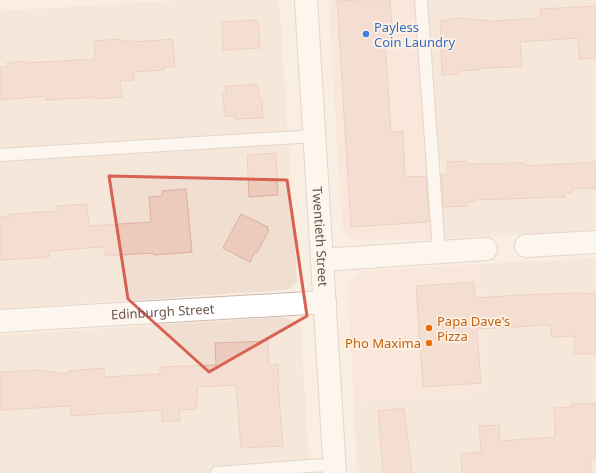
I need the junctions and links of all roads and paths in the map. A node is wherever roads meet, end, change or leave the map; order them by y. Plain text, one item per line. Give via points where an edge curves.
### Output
1 (306, 0) edge
2 (421, 0) edge
3 (315, 136) junction
4 (0, 155) edge
5 (596, 242) edge
6 (526, 246) dead end
7 (486, 248) dead end
8 (439, 252) junction
9 (322, 260) junction
10 (325, 302) junction
11 (0, 321) edge
12 (335, 469) edge
13 (217, 473) edge

1 - 3 street, Twentieth Street
2 - 8 lane
3 - 4 lane
3 - 9 street, Twentieth Street
5 - 6 street
7 - 8 street
8 - 9 street
9 - 10 street, Twentieth Street
10 - 11 street, Edinburgh Street
10 - 12 street, Twentieth Street
12 - 13 lane via 308,466

